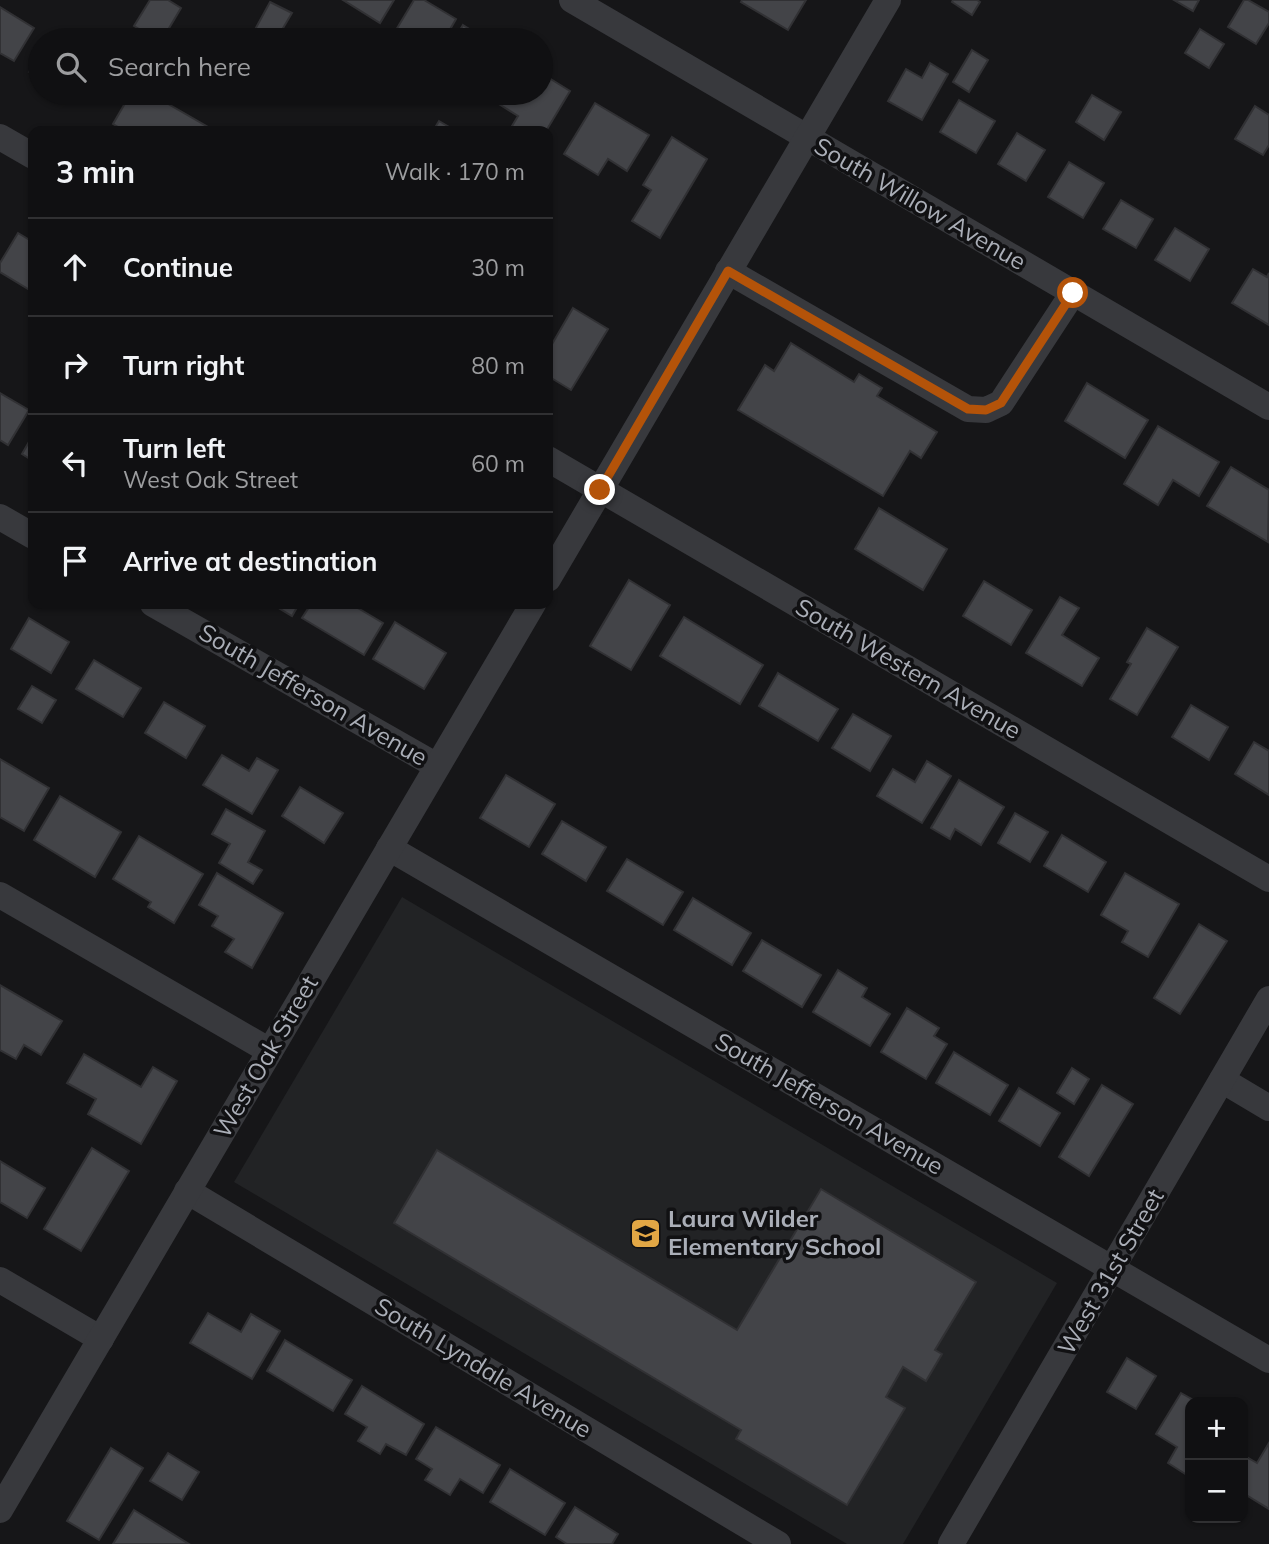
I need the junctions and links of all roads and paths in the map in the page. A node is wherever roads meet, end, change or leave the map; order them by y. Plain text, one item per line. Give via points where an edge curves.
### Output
1 (572, 0) edge
2 (888, 0) edge
3 (0, 136) edge
4 (807, 138) junction
5 (28, 153) edge
6 (728, 271) junction
7 (1073, 293) junction
8 (1269, 407) edge
9 (553, 462) edge
10 (600, 490) junction
11 (0, 517) edge
12 (28, 533) edge
13 (553, 570) edge
14 (162, 609) edge
15 (530, 609) edge
16 (437, 766) junction
17 (389, 848) junction
18 (1269, 880) edge
19 (0, 895) edge
20 (1269, 999) edge
21 (270, 1051) junction
22 (1222, 1080) junction
23 (1269, 1108) edge
24 (187, 1191) junction
25 (1113, 1269) junction
26 (0, 1280) edge
27 (101, 1339) junction
28 (1269, 1360) edge
29 (0, 1510) edge
30 (778, 1544) edge
31 (951, 1544) edge

1 - 4 street, South Willow Avenue
2 - 4 street
3 - 5 street
4 - 6 street
4 - 7 street, South Willow Avenue
6 - 7 street via 968,409 986,410 1001,403
6 - 10 street
7 - 8 street, South Willow Avenue
9 - 10 street, South Western Avenue
10 - 13 street
10 - 18 street, South Western Avenue
11 - 12 street
14 - 16 street, South Jefferson Avenue
15 - 16 street, West Oak Street
16 - 17 street, West Oak Street
17 - 21 street, West Oak Street
17 - 25 street, South Jefferson Avenue
19 - 21 street
20 - 22 street, West 31st Street
21 - 24 street, West Oak Street
22 - 23 street
22 - 25 street, West 31st Street
24 - 27 street, West Oak Street
24 - 30 street, South Lyndale Avenue
25 - 28 street, South Jefferson Avenue
25 - 31 street, West 31st Street
26 - 27 street
27 - 29 street, West Oak Street

